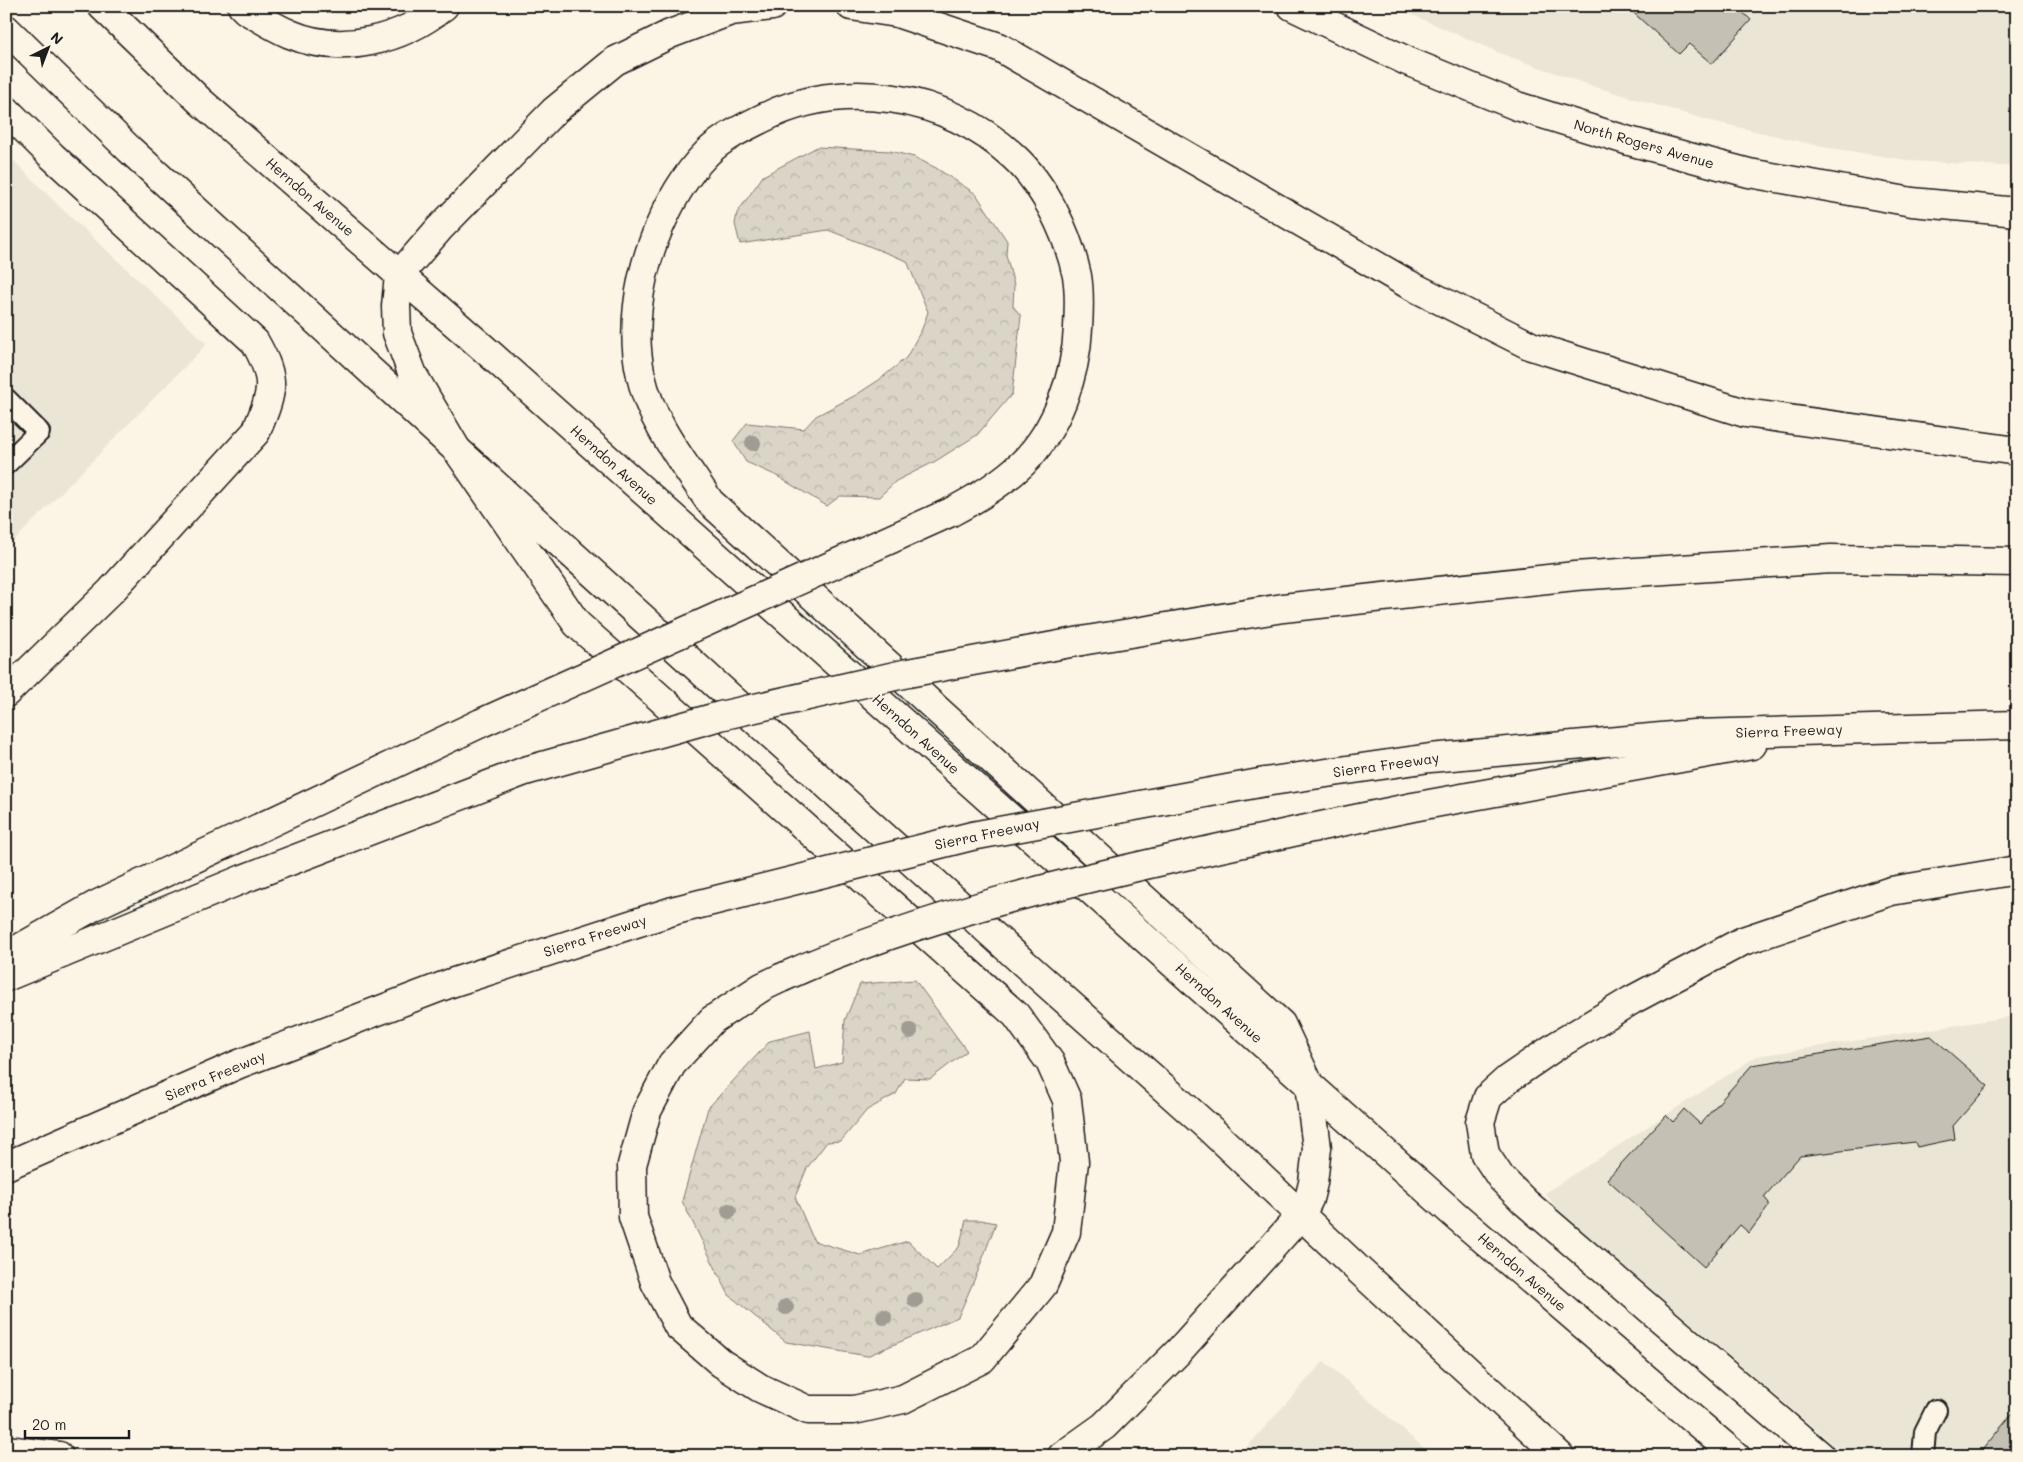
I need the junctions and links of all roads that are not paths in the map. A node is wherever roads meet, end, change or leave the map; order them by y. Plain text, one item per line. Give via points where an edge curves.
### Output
1 (102, 6) edge
2 (242, 6) edge
3 (444, 6) edge
4 (772, 6) edge
5 (851, 6) edge
6 (1292, 6) edge
7 (6, 29) edge
8 (6, 110) edge
9 (2017, 212) edge
10 (399, 275) junction
11 (6, 399) edge
12 (457, 450) junction
13 (2017, 451) edge
14 (6, 464) edge
15 (2017, 562) edge
16 (6, 693) edge
17 (2017, 725) edge
18 (1845, 729) junction
19 (2017, 870) edge
20 (6, 956) edge
21 (6, 977) edge
22 (1309, 1084) junction
23 (6, 1166) edge
24 (1301, 1214) junction
25 (1936, 1410) dead end
26 (6, 1450) edge
27 (59, 1456) edge
28 (1062, 1456) edge
29 (1560, 1456) edge
30 (1736, 1456) edge
31 (1821, 1456) edge
32 (1924, 1456) edge

1 - 10 main road, Herndon Avenue via 200,101
2 - 3 main road via 290,34 320,43 356,44 394,35 429,18
4 - 10 main road via 731,11 670,34 615,61 554,111 439,229
5 - 13 main road via 897,12 999,47 1408,284 1531,346 1745,413
6 - 9 main road, North Rogers Avenue via 1407,61 1517,106 1629,141 1749,173 1912,202
7 - 12 main road via 129,149
8 - 16 main road via 255,342 267,363 272,384 256,432 111,591
10 - 12 main road via 397,333 413,375
10 - 22 main road, Herndon Avenue
11 - 14 lane via 39,432
12 - 18 main road, bridge via 577,624 1016,1014 1050,1062 1067,1100 1074,1162 1066,1232 1043,1285 982,1359 903,1399 854,1410 808,1410 760,1388 721,1363 678,1326 655,1282 633,1217 632,1165 647,1111 672,1064 712,1020 762,987 828,957 912,926 1034,892 1150,864 1413,806
12 - 24 main road
15 - 21 main road, bridge via 1831,559 1575,576 1283,608 908,673 720,716 525,771 243,879
17 - 18 main road, Sierra Freeway
18 - 23 main road, Sierra Freeway, bridge via 1694,734 1430,758 1265,782 972,836 676,910 451,983 248,1061
19 - 31 main road via 1891,891 1743,941 1632,1000 1556,1046 1508,1079 1488,1098 1480,1122 1484,1154 1501,1178
20 - 22 main road, bridge via 96,905 481,723 951,512 996,485 1023,463 1060,407 1077,345 1077,278 1067,243 1037,184 1014,156 982,132 948,113 875,96 808,101 775,112 742,128 708,152 679,188 646,261 639,303 636,346 641,378 656,418 710,502 1281,1024
22 - 24 main road via 1317,1148 1309,1199
22 - 30 main road, Herndon Avenue via 1454,1214
24 - 28 main road via 1178,1352 1104,1426
24 - 29 main road
25 - 32 lane via 1925,1432
26 - 27 main road

